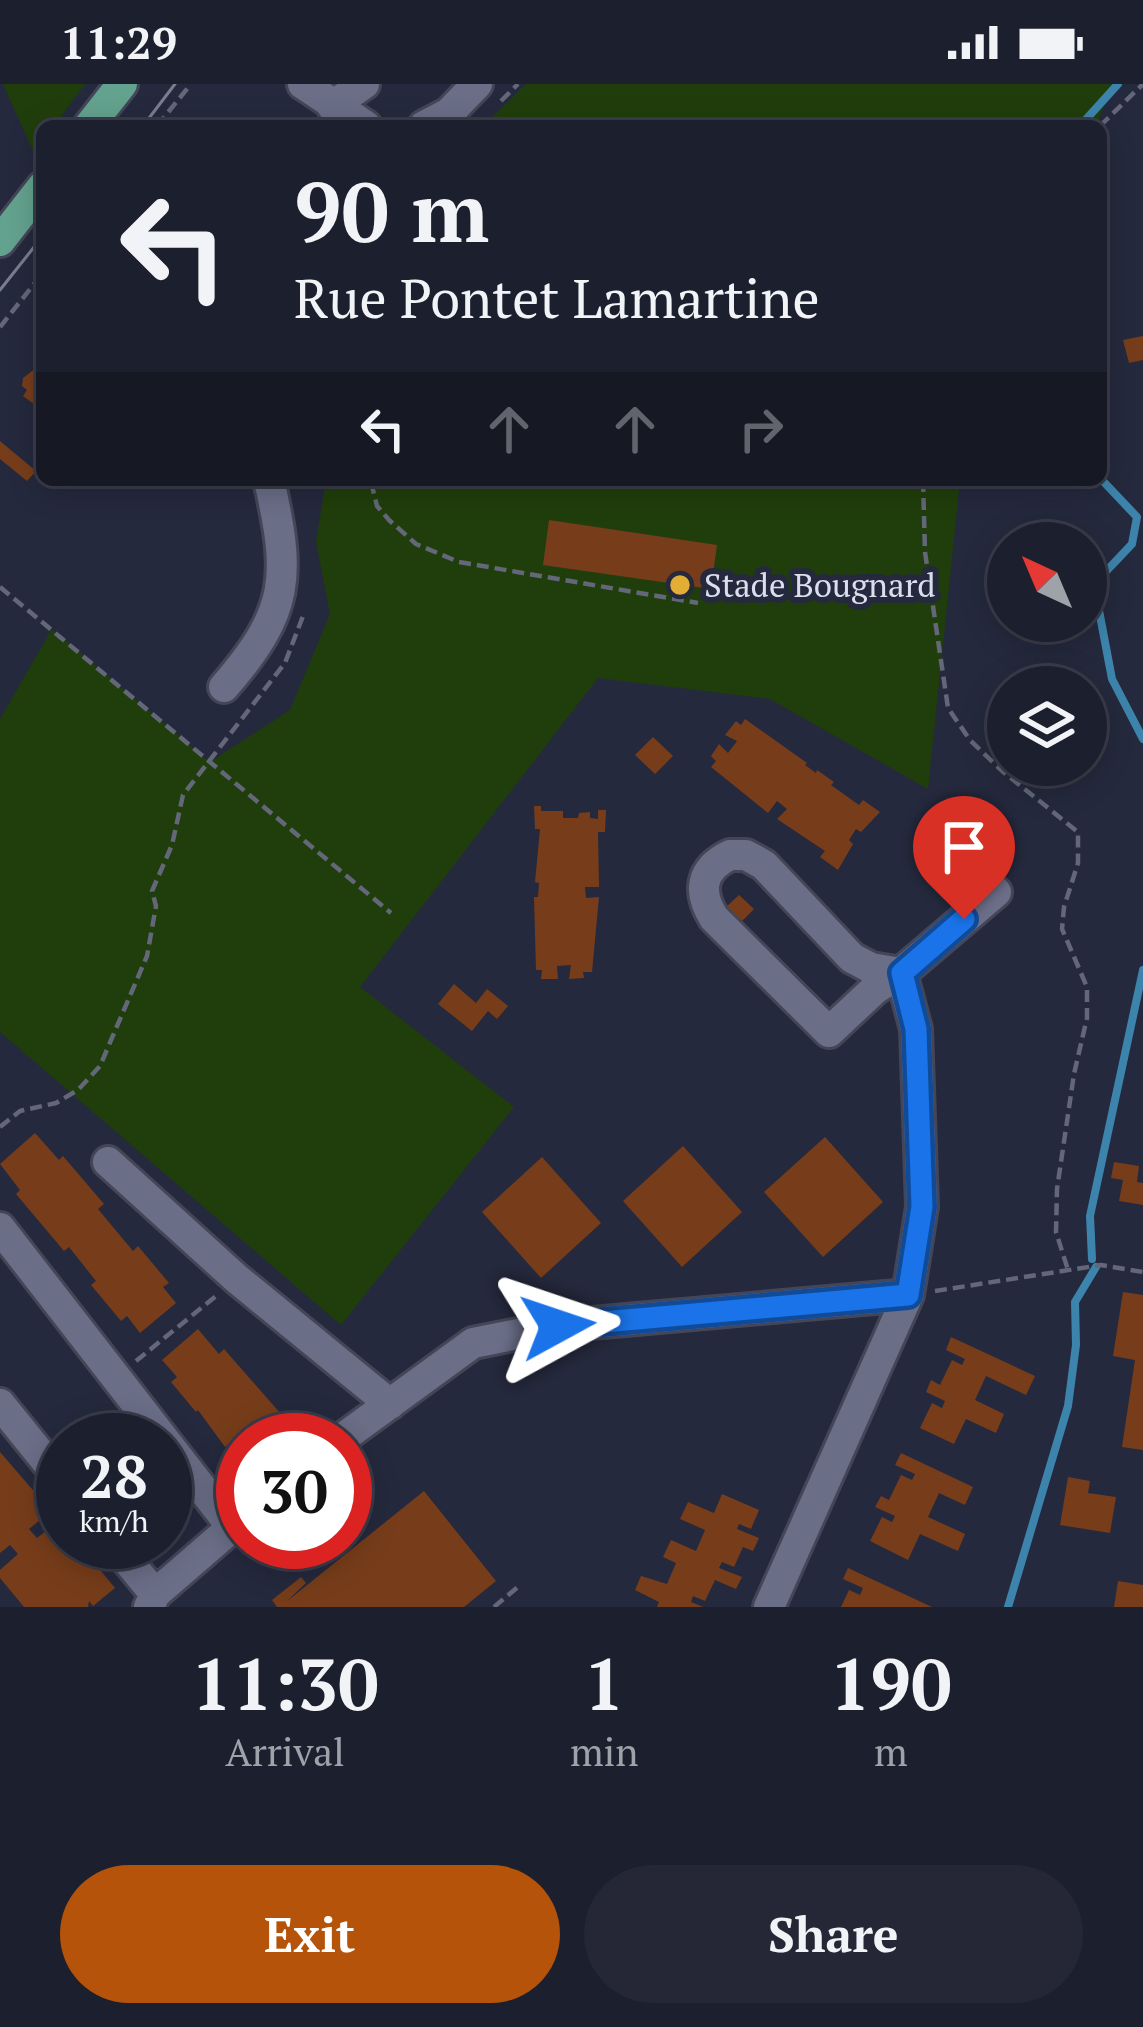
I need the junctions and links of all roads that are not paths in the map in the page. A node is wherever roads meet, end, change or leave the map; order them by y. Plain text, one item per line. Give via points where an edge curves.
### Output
1 (122, 84) edge
2 (364, 84) edge
3 (477, 84) edge
4 (306, 85) edge
5 (333, 105) edge
6 (94, 120) edge
7 (436, 120) edge
8 (36, 195) edge
9 (0, 241) edge
10 (270, 486) edge
11 (224, 686) dead end
12 (996, 892) dead end
13 (902, 973) junction
14 (108, 1162) dead end
15 (0, 1228) edge
16 (908, 1295) junction
17 (0, 1404) edge
18 (390, 1404) junction
19 (372, 1417) edge
20 (36, 1449) edge
21 (216, 1496) edge
22 (216, 1542) edge
23 (130, 1569) edge
24 (152, 1601) edge
25 (769, 1607) edge

1 - 6 main road
2 - 5 street
3 - 7 street
4 - 5 street
8 - 9 main road
10 - 11 street via 283,575 274,619
12 - 13 street
13 - 13 street via 852,958 764,865 746,855 712,864 703,883 714,918 829,1032
13 - 16 street via 916,1029 922,1207
14 - 18 street
15 - 21 street
16 - 18 street via 558,1326 473,1343
16 - 25 street
17 - 20 street
18 - 19 street
22 - 24 street
23 - 24 street

